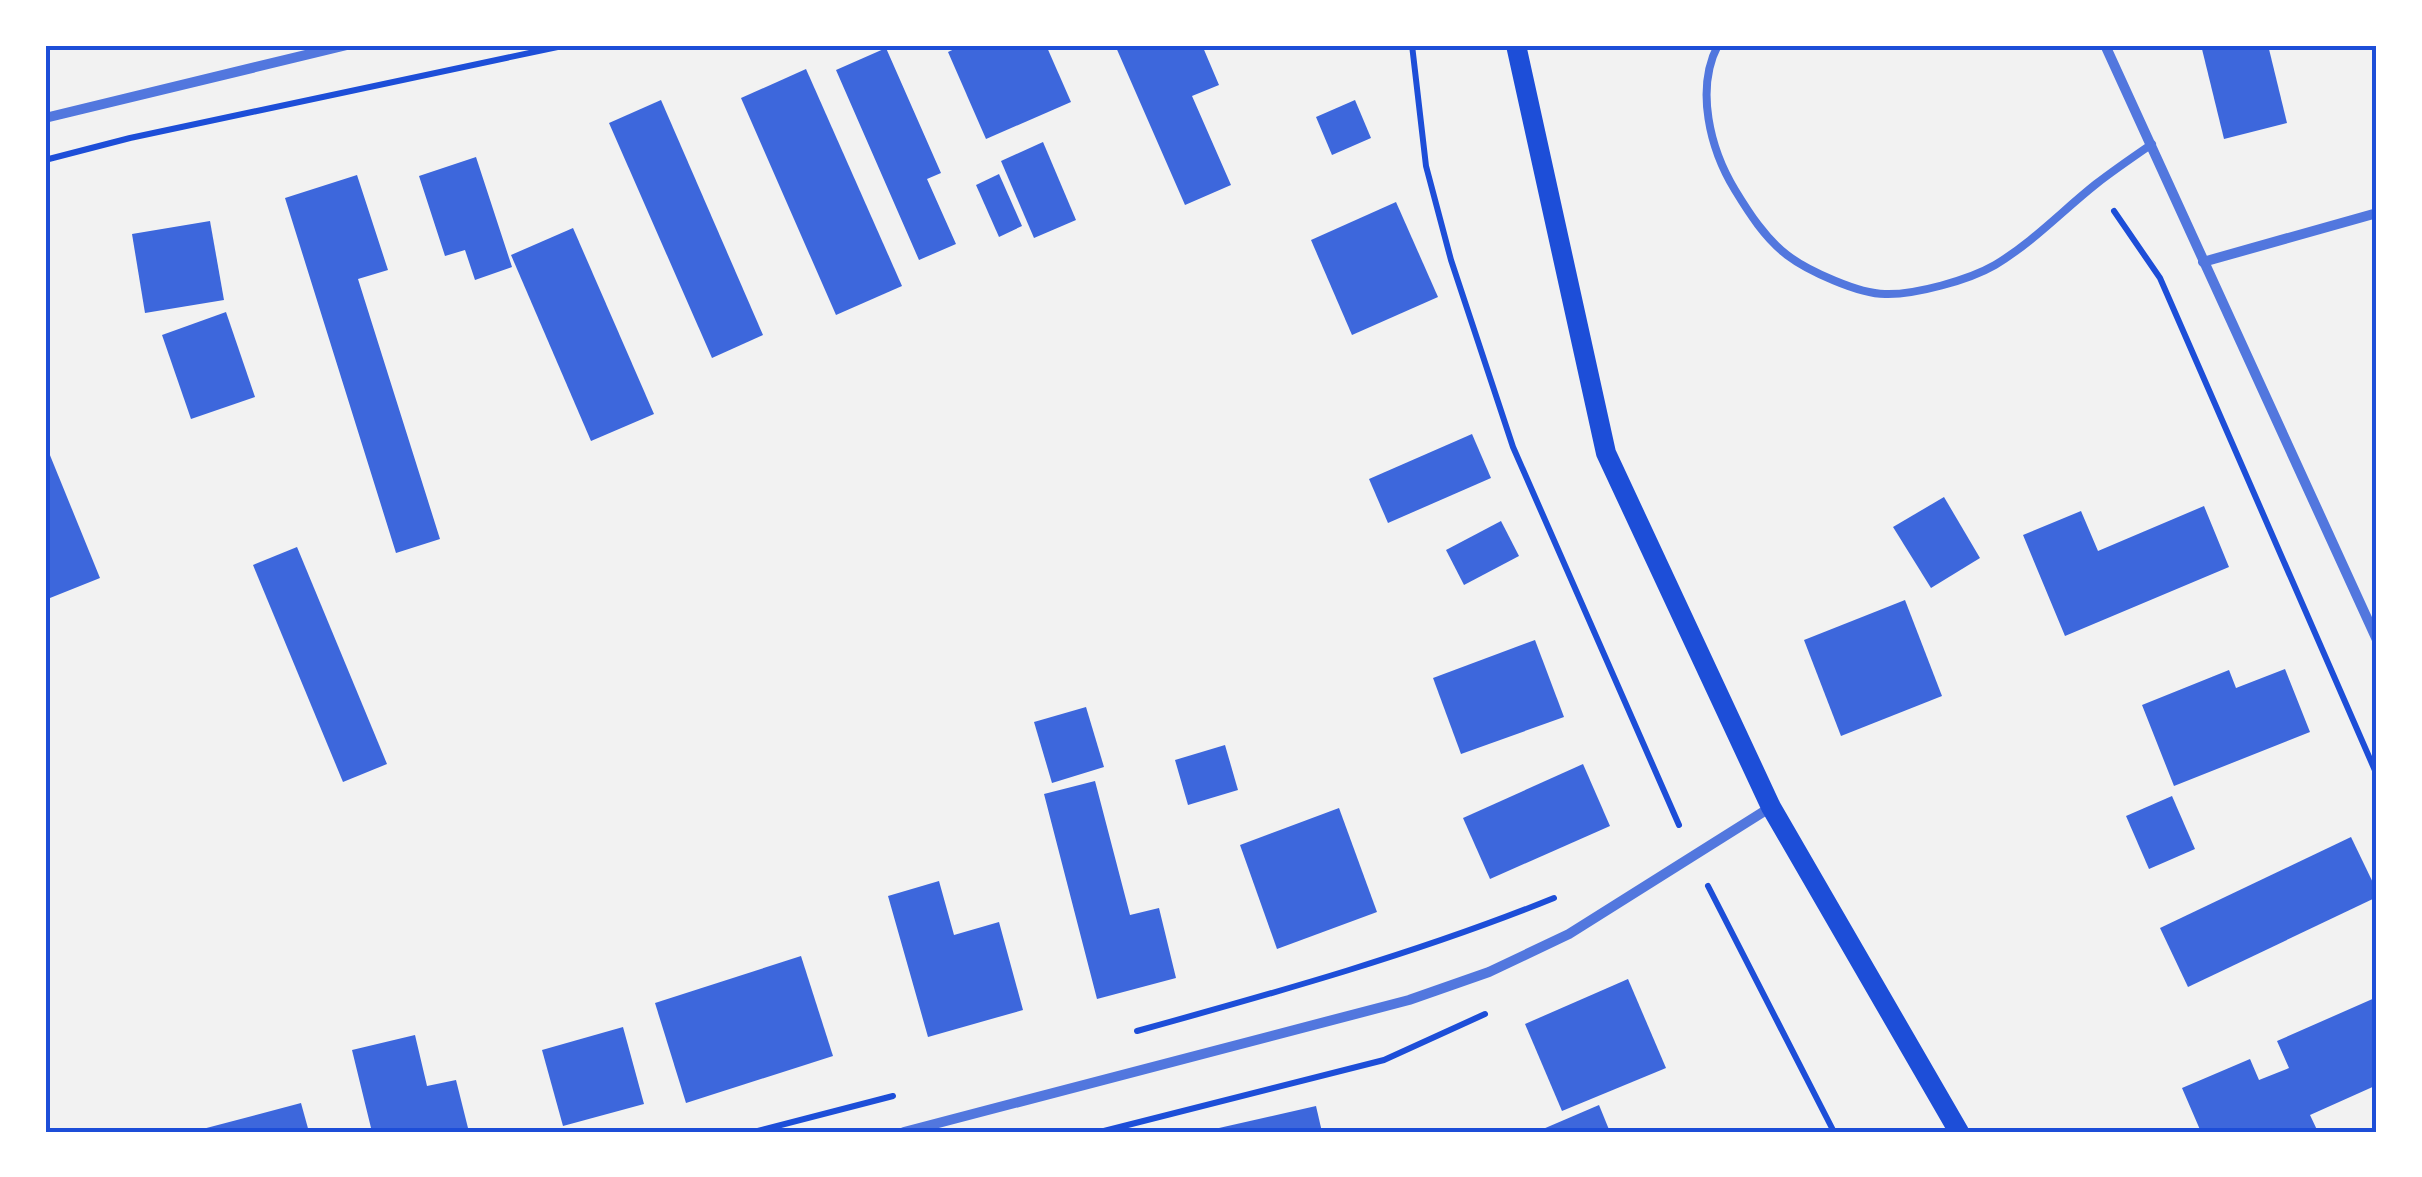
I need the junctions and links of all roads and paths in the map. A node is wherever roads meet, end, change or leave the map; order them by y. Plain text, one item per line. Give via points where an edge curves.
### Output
1 (347, 45) edge
2 (567, 45) edge
3 (1412, 45) edge
4 (1516, 45) edge
5 (1718, 45) edge
6 (2106, 45) edge
7 (45, 118) edge
8 (2152, 144) junction
9 (45, 160) edge
10 (2096, 184) junction
11 (2377, 213) edge
12 (2204, 262) junction
13 (2377, 640) edge
14 (2377, 775) edge
15 (1770, 807) junction
16 (1694, 858) junction
17 (1564, 894) dead end
18 (1120, 1036) dead end
19 (900, 1094) dead end
20 (754, 1132) edge
21 (904, 1132) edge
22 (1834, 1132) edge
23 (1959, 1132) edge

1 - 7 street
2 - 9 path
3 - 16 path via 1426,166 1512,447
4 - 15 main road via 1606,453
5 - 10 lane via 1709,62 1707,112 1724,172 1787,255 1834,280 1884,294 1938,286 1992,266
6 - 8 street
8 - 10 lane
8 - 12 street
10 - 14 path via 2160,278
11 - 12 street
12 - 13 street
15 - 16 street
15 - 23 main road
16 - 21 street via 1569,934 1409,1000
16 - 22 path
17 - 18 path via 1342,974
19 - 20 path

